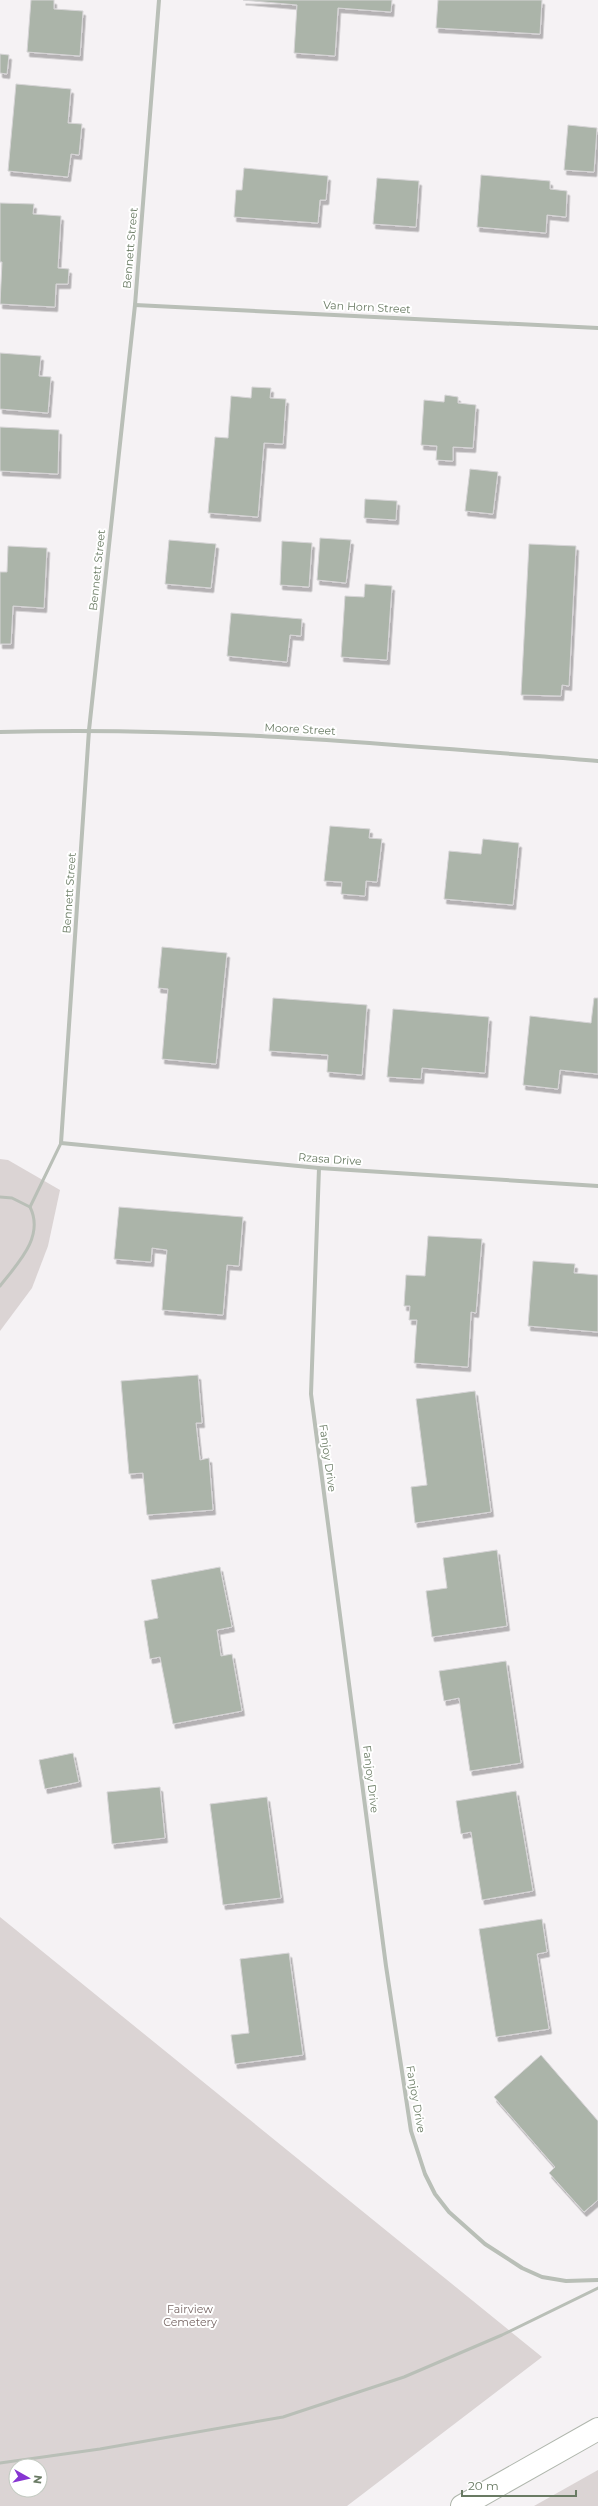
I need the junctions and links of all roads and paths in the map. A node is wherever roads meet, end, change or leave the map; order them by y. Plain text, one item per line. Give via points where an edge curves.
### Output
1 (159, 0) edge
2 (134, 305) junction
3 (598, 328) edge
4 (89, 730) junction
5 (0, 732) edge
6 (598, 761) edge
7 (61, 1143) junction
8 (319, 1168) junction
9 (598, 1186) edge
10 (0, 1197) edge
11 (30, 1208) junction
12 (0, 1286) edge
13 (598, 2280) edge
14 (598, 2288) edge
15 (598, 2429) edge
16 (0, 2463) edge
17 (462, 2506) edge

1 - 2 street, Bennett Street
2 - 3 street, Van Horn Street
2 - 4 street, Bennett Street
4 - 5 street, Moore Street
4 - 6 street, Moore Street via 316,738
4 - 7 street, Bennett Street
7 - 8 street, Rzasa Drive
7 - 11 lane
8 - 9 street, Rzasa Drive
8 - 13 street, Fanjoy Drive via 311,1394 386,1966 411,2131 425,2174 435,2194 449,2212 485,2244 522,2268 542,2277 566,2281
10 - 11 lane via 12,1198
11 - 12 lane via 35,1225 32,1239
14 - 16 lane via 502,2335 404,2377 284,2416 100,2449
15 - 17 main road

